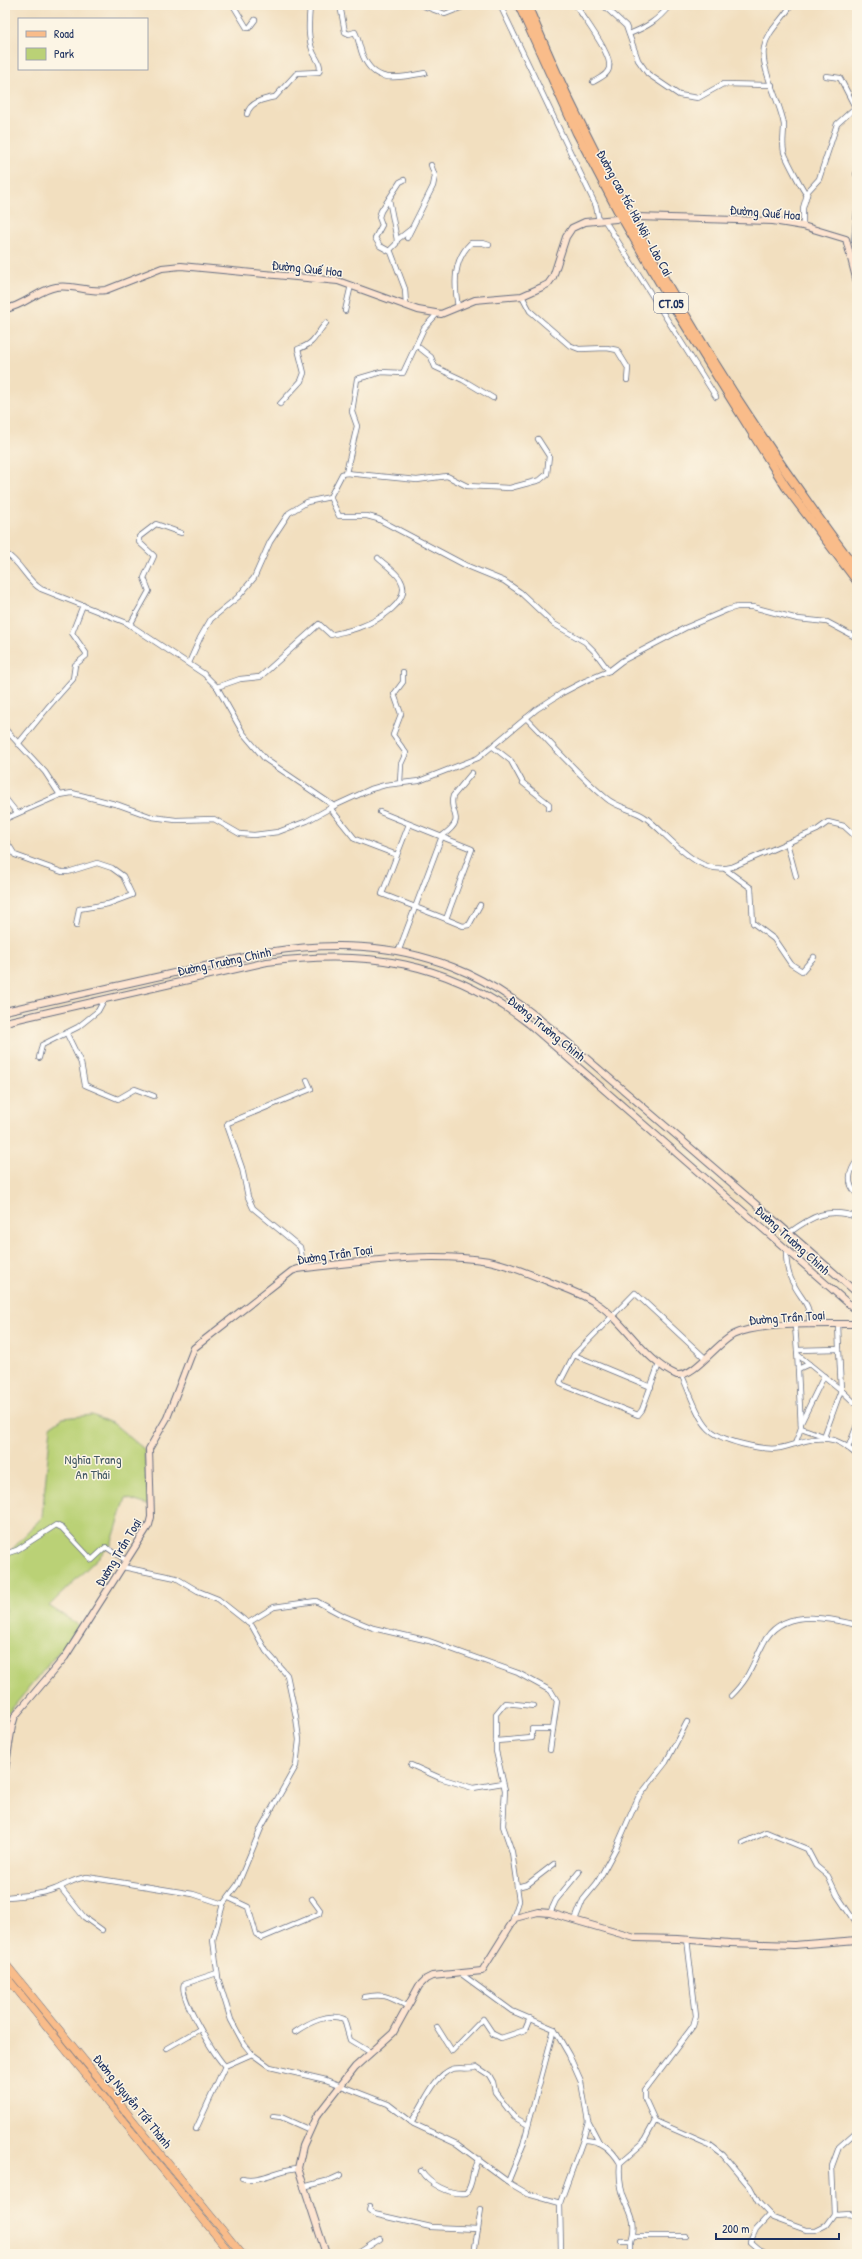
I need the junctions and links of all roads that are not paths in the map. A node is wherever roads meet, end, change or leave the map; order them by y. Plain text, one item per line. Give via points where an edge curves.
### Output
1 (233, 5) edge
2 (310, 5) edge
3 (340, 5) edge
4 (421, 5) edge
5 (468, 5) edge
6 (500, 5) edge
7 (519, 5) edge
8 (527, 5) edge
9 (576, 5) edge
10 (603, 5) edge
11 (670, 5) edge
12 (791, 5) edge
13 (255, 20) dead end
14 (629, 34) junction
15 (425, 72) dead end
16 (826, 76) dead end
17 (593, 82) dead end
18 (772, 85) junction
19 (856, 106) edge
20 (247, 114) dead end
21 (431, 166) dead end
22 (404, 180) dead end
23 (807, 195) junction
24 (389, 199) junction
25 (857, 210) edge
26 (637, 217) dead end
27 (616, 219) dead end
28 (602, 221) junction
29 (803, 226) junction
30 (414, 227) junction
31 (407, 238) dead end
32 (846, 239) junction
33 (397, 240) junction
34 (856, 242) edge
35 (489, 245) dead end
36 (390, 250) junction
37 (857, 282) edge
38 (351, 285) junction
39 (522, 296) junction
40 (406, 305) junction
41 (458, 307) junction
42 (5, 309) edge
43 (345, 310) dead end
44 (436, 315) junction
45 (326, 323) dead end
46 (416, 345) junction
47 (627, 380) dead end
48 (716, 397) dead end
49 (493, 398) dead end
50 (280, 404) dead end
51 (538, 439) dead end
52 (346, 473) junction
53 (330, 496) junction
54 (180, 533) dead end
55 (5, 553) edge
56 (378, 558) dead end
57 (857, 570) edge
58 (857, 581) edge
59 (83, 605) junction
60 (130, 625) junction
61 (857, 638) edge
62 (189, 663) junction
63 (609, 671) junction
64 (403, 672) dead end
65 (217, 687) junction
66 (526, 718) junction
67 (5, 729) edge
68 (18, 744) junction
69 (494, 747) junction
70 (472, 773) dead end
71 (400, 783) junction
72 (60, 795) junction
73 (5, 798) edge
74 (332, 807) junction
75 (549, 808) dead end
76 (380, 812) dead end
77 (16, 813) junction
78 (5, 819) edge
79 (409, 824) junction
80 (442, 836) junction
81 (857, 838) edge
82 (5, 839) edge
83 (787, 843) junction
84 (397, 855) junction
85 (725, 869) junction
86 (796, 876) dead end
87 (480, 905) dead end
88 (414, 906) junction
89 (446, 919) junction
90 (76, 926) dead end
91 (354, 946) junction
92 (399, 950) junction
93 (353, 957) junction
94 (814, 957) dead end
95 (104, 1000) junction
96 (528, 1010) junction
97 (5, 1011) edge
98 (522, 1019) junction
99 (5, 1022) edge
100 (67, 1034) junction
101 (39, 1058) dead end
102 (307, 1080) dead end
103 (154, 1096) dead end
104 (857, 1160) edge
105 (857, 1194) edge
106 (857, 1217) edge
107 (789, 1234) junction
108 (786, 1250) junction
109 (304, 1268) junction
110 (830, 1269) junction
111 (821, 1280) junction
112 (857, 1293) edge
113 (857, 1311) edge
114 (611, 1315) junction
115 (838, 1324) junction
116 (857, 1324) edge
117 (809, 1325) junction
118 (795, 1326) junction
119 (839, 1349) junction
120 (797, 1353) junction
121 (574, 1355) junction
122 (706, 1358) junction
123 (659, 1364) junction
124 (809, 1364) junction
125 (798, 1369) junction
126 (682, 1376) junction
127 (824, 1376) junction
128 (651, 1387) junction
129 (841, 1390) junction
130 (857, 1405) edge
131 (801, 1425) junction
132 (857, 1425) edge
133 (826, 1438) junction
134 (795, 1444) junction
135 (848, 1448) junction
136 (857, 1455) edge
137 (5, 1554) edge
138 (125, 1564) junction
139 (248, 1623) junction
140 (857, 1625) edge
141 (731, 1696) dead end
142 (534, 1706) dead end
143 (687, 1722) dead end
144 (553, 1729) junction
145 (496, 1741) junction
146 (550, 1750) dead end
147 (411, 1765) dead end
148 (5, 1770) edge
149 (503, 1783) junction
150 (743, 1843) dead end
151 (554, 1864) dead end
152 (578, 1872) dead end
153 (60, 1887) junction
154 (517, 1887) junction
155 (5, 1897) edge
156 (229, 1898) junction
157 (312, 1899) dead end
158 (223, 1904) junction
159 (550, 1913) junction
160 (513, 1919) junction
161 (575, 1920) junction
162 (857, 1924) edge
163 (102, 1930) dead end
164 (687, 1940) junction
165 (857, 1940) edge
166 (5, 1963) edge
167 (217, 1973) junction
168 (460, 1973) junction
169 (5, 1975) edge
170 (364, 1997) dead end
171 (407, 2006) junction
172 (530, 2018) junction
173 (437, 2027) dead end
174 (554, 2028) junction
175 (200, 2029) junction
176 (295, 2032) dead end
177 (167, 2048) dead end
178 (370, 2052) junction
179 (252, 2054) junction
180 (225, 2066) junction
181 (339, 2085) junction
182 (273, 2116) dead end
183 (588, 2121) junction
184 (655, 2121) junction
185 (411, 2122) junction
186 (528, 2124) junction
187 (196, 2129) dead end
188 (310, 2130) junction
189 (857, 2131) edge
190 (583, 2140) junction
191 (599, 2142) junction
192 (479, 2159) junction
193 (620, 2163) junction
194 (298, 2168) junction
195 (421, 2171) dead end
196 (341, 2175) dead end
197 (242, 2178) dead end
198 (508, 2182) junction
199 (303, 2187) junction
200 (560, 2203) junction
201 (370, 2206) dead end
202 (481, 2209) dead end
203 (834, 2214) junction
204 (769, 2215) junction
205 (857, 2218) edge
206 (478, 2229) junction
207 (685, 2236) dead end
208 (632, 2238) junction
209 (380, 2239) dead end
210 (621, 2241) dead end
211 (231, 2254) edge
212 (242, 2254) edge
213 (326, 2254) edge
214 (357, 2254) edge
215 (474, 2254) edge
216 (561, 2254) edge
217 (631, 2254) edge
218 (769, 2254) edge

1 - 13 street via 247,28
2 - 20 street via 308,27 313,52 320,66 319,72 297,73 275,97 265,98 254,104
3 - 15 street via 345,32 355,32 370,68 394,79
4 - 5 street via 446,14
6 - 28 street
7 - 58 highway, Đường cao tốc Hà Nội - Lào Cai / CT.05 via 577,133 671,302 786,487
8 - 57 highway, Đường cao tốc Hà Nội - Lào Cai / CT.05 via 573,110 624,207 682,308 792,480
9 - 17 street via 600,40 610,65 606,74
10 - 14 street via 622,20
11 - 14 street via 651,25
12 - 18 street via 784,18 768,35 764,49
14 - 18 street via 642,67 656,81 679,95 698,98 723,84
16 - 19 street via 840,78
18 - 23 street via 784,124 785,153 802,190
19 - 23 street via 837,124 819,179 809,188
21 - 30 street via 434,181
22 - 24 street via 400,181
23 - 29 street via 803,208
24 - 33 street
24 - 36 street via 381,211 379,217 382,225 375,238 380,246
25 - 34 street
26 - 29 street, Đường Quế Hoa via 748,219
27 - 28 street
28 - 39 street via 585,222 572,228 566,237 551,280 542,288
28 - 48 street
29 - 32 street, Đường Quế Hoa
30 - 31 street
30 - 33 street
32 - 34 street
32 - 37 street
33 - 36 street
35 - 41 street via 471,243 459,258 455,290
36 - 40 street via 405,289
38 - 40 street, Đường Quế Hoa
38 - 42 street, Đường Quế Hoa via 322,279 171,266 106,290 56,287
38 - 43 street
39 - 41 street via 484,298
39 - 47 street via 530,311 569,345 579,349 617,350 628,368
40 - 44 street, Đường Quế Hoa
41 - 44 street
44 - 46 street via 424,328
45 - 50 street via 314,341 298,350 304,373
46 - 49 street via 431,357 436,366
46 - 52 street via 403,373 381,372 357,379 352,412 357,426
51 - 52 street via 549,456 547,474 540,480 510,488 467,486 447,476 417,480
52 - 53 street via 342,474
53 - 62 street via 307,502 289,513 270,542 254,578 238,597 211,619
53 - 63 street via 339,516 367,516 378,519 465,566 504,581 520,592 554,624 584,642
54 - 60 street via 156,524 139,537 139,542 154,556 144,579 149,591
55 - 59 street via 16,561 35,586
56 - 65 street via 400,579 403,592 401,599 386,613 360,628 331,635 318,624 260,677 240,679
59 - 60 street
59 - 68 street via 72,633 86,656 75,665 74,679 48,706
60 - 62 street
61 - 63 street via 827,622 798,619 753,607 737,607 622,660
62 - 65 street
63 - 66 street via 562,693
64 - 71 street via 403,682 394,694 401,714 393,735 406,752 401,764
65 - 74 street via 243,733 265,759
66 - 69 street
66 - 85 street via 606,798 645,817 676,846 707,867
67 - 68 street
68 - 72 street via 45,772
69 - 71 street via 462,766 419,781
69 - 75 street via 511,761 523,783 548,804
70 - 80 street via 453,796 455,821 452,830
71 - 74 street via 371,789
72 - 74 street via 72,793 161,819 214,819 234,832 246,835 288,830
72 - 77 street
73 - 77 street
74 - 84 street via 355,839
76 - 79 street
77 - 78 street
79 - 80 street
79 - 84 street
80 - 88 street
80 - 89 street via 472,849
81 - 83 street via 844,826 832,822
82 - 90 street via 15,855 52,868 68,872 93,864 102,864 121,873 132,895 108,904 78,909
83 - 85 street
83 - 86 street
84 - 88 street via 382,894
85 - 94 street via 751,888 753,923 774,939 795,968 805,970
87 - 89 street via 469,925 463,926
88 - 89 street
88 - 92 street
91 - 92 street, Đường Trường Chinh
91 - 93 street
91 - 97 street, Đường Trường Chinh via 301,946 267,952
92 - 96 street, Đường Trường Chinh via 465,972 505,993
93 - 95 street, Đường Trường Chinh via 267,962
93 - 98 street, Đường Trường Chinh via 397,962 447,976 480,991
95 - 99 street, Đường Trường Chinh
95 - 100 street via 98,1011
96 - 98 street
96 - 107 street, Đường Trường Chinh
98 - 108 street, Đường Trường Chinh
100 - 101 street via 42,1045
100 - 103 street via 81,1063 87,1087 118,1100 136,1089
102 - 109 street via 311,1089 227,1125 253,1208 300,1247
104 - 105 street via 851,1171 850,1180
106 - 107 street via 830,1212 810,1218
107 - 110 street, Đường Trường Chinh
108 - 111 street, Đường Trường Chinh
108 - 117 street via 791,1279 810,1311
109 - 114 street, Đường Trần Toại via 399,1257 490,1261 582,1295
109 - 138 street, Đường Trần Toại via 286,1275 194,1348 167,1418 149,1449 151,1517 146,1532
110 - 111 street
110 - 112 street, Đường Trường Chinh
111 - 113 street, Đường Trường Chinh
114 - 121 street
114 - 122 street via 632,1293 637,1293
114 - 123 street, Đường Trần Toại
115 - 116 street, Đường Trần Toại
115 - 117 street, Đường Trần Toại
115 - 119 street
117 - 118 street, Đường Trần Toại
118 - 120 street
118 - 122 street, Đường Trần Toại via 740,1332 728,1338
119 - 120 street
119 - 129 street
120 - 124 street
120 - 125 street
121 - 128 street
121 - 128 street via 561,1380 563,1385 632,1414 640,1413
122 - 126 street, Đường Trần Toại
123 - 126 street, Đường Trần Toại via 671,1373
123 - 128 street
124 - 125 street
124 - 127 street
125 - 131 street
126 - 134 street via 704,1423 711,1431 740,1443 758,1446 779,1448
127 - 129 street
127 - 131 street
129 - 130 street
129 - 133 street
131 - 133 street
131 - 134 street
132 - 135 street
133 - 134 street
133 - 135 street
135 - 136 street
137 - 138 street via 17,1550 56,1525 62,1528 92,1560 106,1547
138 - 139 street via 176,1578 198,1592 218,1599
138 - 148 street, Đường Trần Toại via 65,1657 15,1716
139 - 144 street via 274,1607 316,1601 373,1628 438,1644 518,1673 544,1686 551,1691 557,1701
139 - 156 street via 266,1651 287,1675 296,1717 298,1758 262,1826 251,1856
140 - 141 street via 838,1620 797,1617 781,1625 769,1634 747,1680
142 - 145 street via 501,1706 496,1714
143 - 161 street via 666,1762 638,1798 616,1848 597,1883 583,1900
144 - 145 street via 532,1728 532,1738
144 - 146 street
145 - 149 street
147 - 149 street via 440,1778 473,1788
149 - 154 street via 503,1826 511,1848
150 - 162 street via 766,1832 808,1849 816,1866 828,1876 837,1895
151 - 154 street via 528,1884
152 - 159 street via 556,1900
153 - 155 street via 40,1893
153 - 158 street via 72,1880 87,1877 193,1894
153 - 163 street via 84,1917
154 - 160 street via 518,1904
156 - 157 street via 248,1907 256,1934 262,1938 319,1914 320,1910
156 - 158 street
158 - 167 street via 213,1940
159 - 160 street via 538,1912
159 - 161 street
160 - 168 street via 484,1968 479,1972
161 - 164 street via 635,1938
164 - 165 street via 794,1945
164 - 184 street via 696,2016 693,2026 645,2090 645,2099
166 - 212 main road, Đường Nguyễn Tất Thành
167 - 175 street via 185,1983 182,1987
167 - 179 street via 231,2020
168 - 171 street via 426,1979
168 - 172 street via 512,2011
169 - 211 main road, Đường Nguyễn Tất Thành
170 - 171 street via 386,1995
171 - 178 street via 393,2032
172 - 173 street via 525,2030 501,2038 493,2034 483,2019 452,2051
172 - 174 street
174 - 183 street via 581,2082
174 - 186 street
175 - 177 street
175 - 180 street
176 - 178 street via 308,2024 337,2016 344,2019 350,2040
178 - 181 street
179 - 180 street
179 - 181 street via 275,2069 317,2077
180 - 187 street
181 - 185 street via 388,2104
181 - 188 street
182 - 188 street
183 - 190 street
183 - 191 street
184 - 193 street via 643,2143
184 - 204 street via 710,2145 723,2155 746,2180 758,2202
185 - 186 street via 434,2084 447,2072 476,2067 489,2075 494,2082 495,2092 514,2117
185 - 192 street via 457,2144
186 - 198 street via 523,2145
188 - 194 street
189 - 203 street via 839,2147 832,2166
190 - 191 street
190 - 200 street
191 - 193 street via 608,2147
192 - 195 street via 466,2193 453,2192 439,2186 426,2178
192 - 198 street
193 - 208 street via 620,2183 632,2214
194 - 197 street via 282,2170 256,2180
194 - 199 street
196 - 199 street
198 - 200 street via 528,2194
199 - 213 street
200 - 216 street
201 - 206 street via 369,2210 374,2214 430,2227
202 - 206 street
203 - 204 street via 826,2225 816,2230 806,2230
203 - 205 street via 851,2214
204 - 218 street via 756,2229 750,2242
206 - 215 street
207 - 208 street
208 - 210 street
208 - 217 street
209 - 214 street

